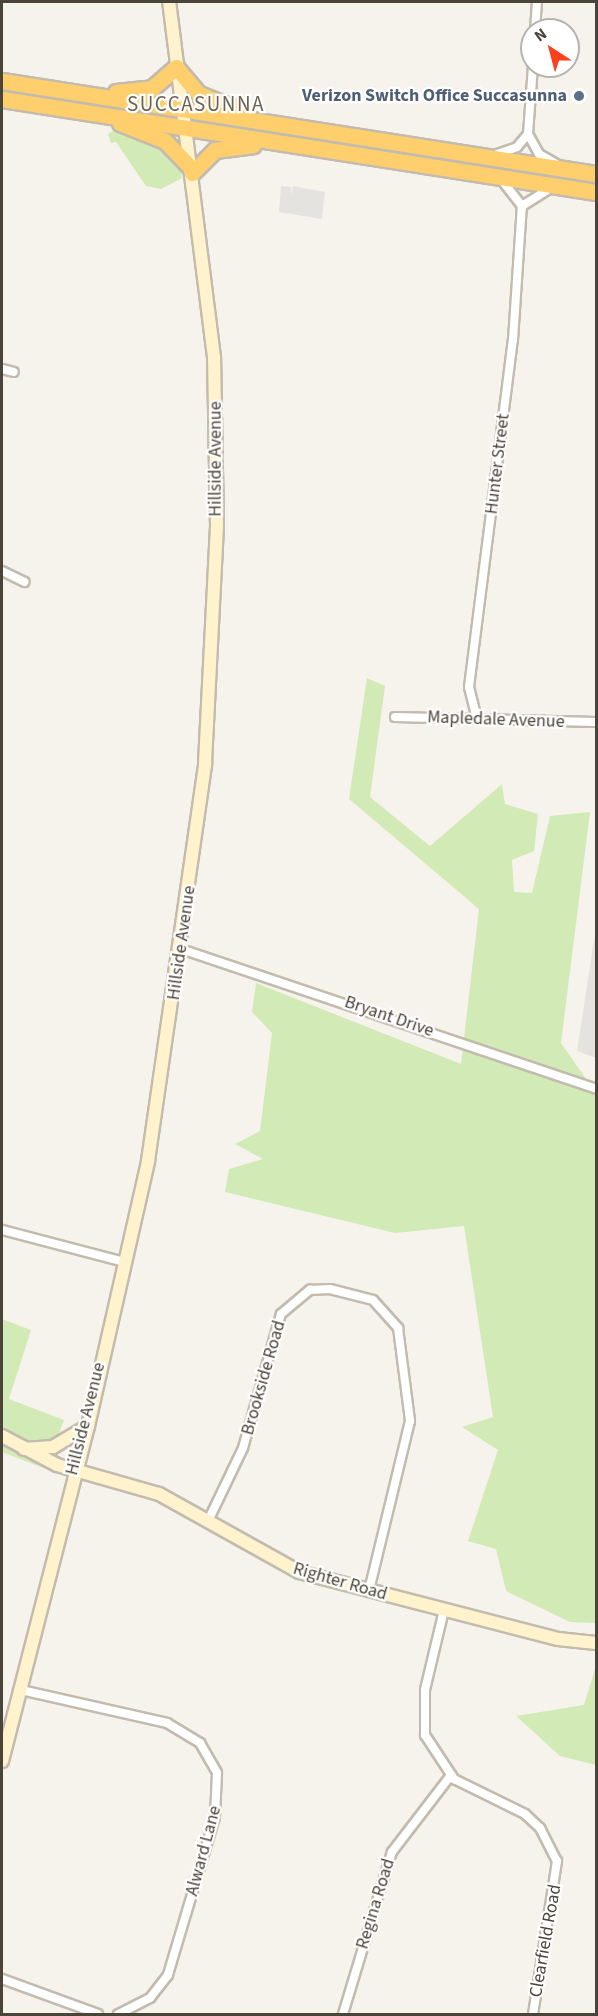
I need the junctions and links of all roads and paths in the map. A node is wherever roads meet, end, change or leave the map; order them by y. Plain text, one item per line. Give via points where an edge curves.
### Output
1 (169, 2) edge
2 (537, 2) edge
3 (536, 18) edge
4 (176, 67) junction
5 (532, 78) edge
6 (2, 81) edge
7 (94, 94) junction
8 (2, 99) edge
9 (181, 108) junction
10 (104, 114) junction
11 (275, 124) junction
12 (184, 126) junction
13 (528, 134) junction
14 (288, 144) junction
15 (484, 156) junction
16 (565, 169) junction
17 (191, 170) junction
18 (597, 174) edge
19 (494, 176) junction
20 (560, 186) junction
21 (597, 192) edge
22 (522, 206) junction
23 (2, 369) edge
24 (14, 372) dead end
25 (2, 571) edge
26 (26, 582) dead end
27 (395, 717) dead end
28 (477, 719) junction
29 (597, 722) edge
30 (181, 949) junction
31 (597, 1089) edge
32 (2, 1230) edge
33 (124, 1262) junction
34 (88, 1426) junction
35 (2, 1436) edge
36 (22, 1449) junction
37 (75, 1470) junction
38 (209, 1519) junction
39 (369, 1591) junction
40 (444, 1610) junction
41 (597, 1643) edge
42 (21, 1690) junction
43 (2, 1761) edge
44 (451, 1775) junction
45 (2, 1979) edge
46 (98, 2014) edge
47 (118, 2014) edge
48 (343, 2014) edge
49 (533, 2014) edge

1 - 4 main road, Hillside Avenue
2 - 3 street
4 - 7 highway via 152,88
4 - 9 main road, Hillside Avenue
4 - 11 highway via 199,94
5 - 13 street
6 - 7 highway
7 - 9 highway
8 - 10 highway
9 - 11 highway
9 - 12 main road, Hillside Avenue
10 - 12 highway
10 - 17 highway via 165,141
11 - 15 highway
12 - 14 highway
12 - 17 main road, Hillside Avenue
13 - 15 street via 515,148
13 - 16 street via 539,154
14 - 17 highway via 220,148
14 - 19 highway
15 - 16 highway
16 - 18 highway
17 - 30 main road, Hillside Avenue via 213,337 217,526 211,695
19 - 20 highway
19 - 22 street via 512,188
20 - 21 highway
20 - 22 street via 536,193
22 - 28 street, Hunter Street via 513,340 469,687
23 - 24 street
25 - 26 street
27 - 28 street, Mapledale Avenue
28 - 29 street, Mapledale Avenue
30 - 31 street, Bryant Drive
30 - 33 main road, Hillside Avenue via 156,1118
32 - 33 street
33 - 34 main road, Hillside Avenue
34 - 36 main road via 53,1447
34 - 37 main road, Hillside Avenue
35 - 36 main road, Righter Road
36 - 37 main road, Righter Road
37 - 38 main road, Righter Road via 159,1494
37 - 42 main road, Hillside Avenue
38 - 39 main road, Righter Road via 282,1564
38 - 39 street, Brookside Road via 243,1448 281,1314 310,1290 330,1288 373,1300 398,1328 410,1421
39 - 40 main road, Righter Road
40 - 41 main road, Righter Road via 558,1639
40 - 44 street, Clearfield Road via 423,1722 432,1749
42 - 43 main road, Hillside Avenue
42 - 47 street, Alward Lane via 166,1724 200,1743 217,1773 215,1817 168,1975 150,1998
44 - 48 street, Regina Road via 392,1852
44 - 49 street, Clearfield Road via 525,1814 540,1828 557,1861
45 - 46 street

